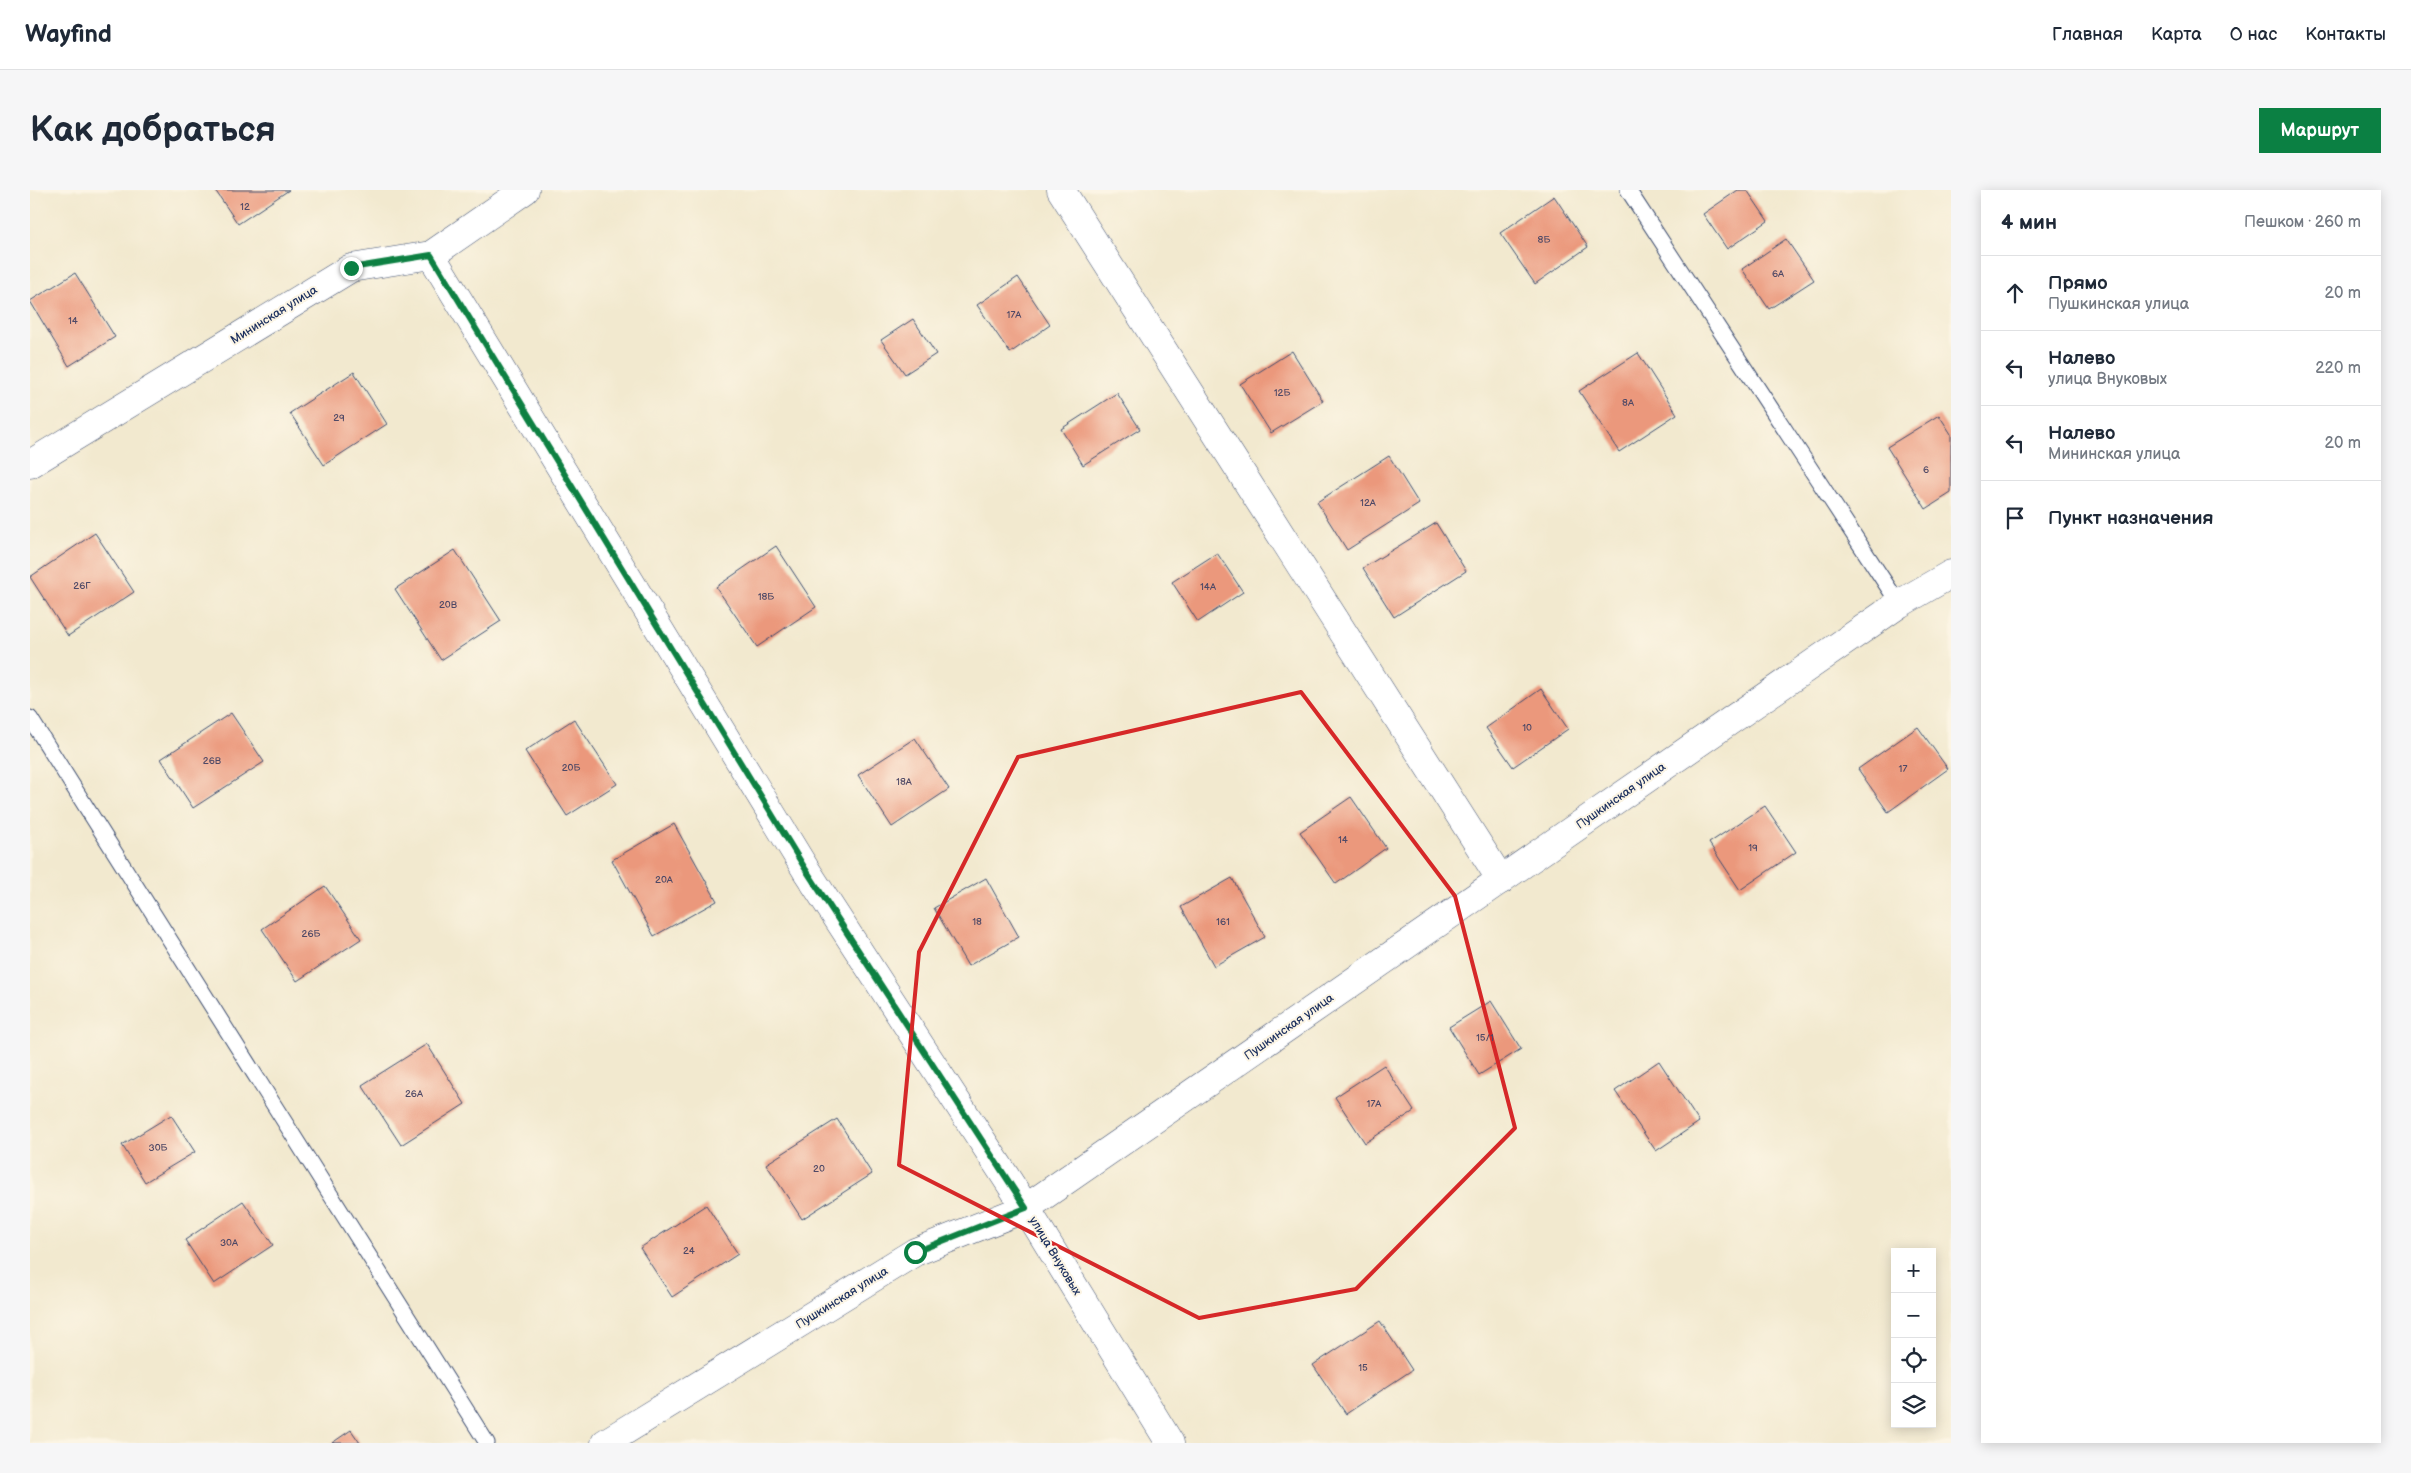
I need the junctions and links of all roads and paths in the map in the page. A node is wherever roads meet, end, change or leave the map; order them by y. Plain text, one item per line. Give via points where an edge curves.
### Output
1 (524, 190) edge
2 (1061, 190) edge
3 (1628, 190) edge
4 (431, 255) junction
5 (30, 464) edge
6 (1951, 574) edge
7 (1899, 604) junction
8 (30, 718) edge
9 (1501, 880) junction
10 (1026, 1208) junction
11 (486, 1443) edge
12 (605, 1443) edge
13 (1170, 1443) edge

1 - 4 street, Мининская улица
2 - 9 street
3 - 7 lane
4 - 5 street, Мининская улица via 351,268
4 - 10 street, улица Внуковых via 806,870
6 - 7 street, Пушкинская улица
7 - 9 street, Пушкинская улица
8 - 11 lane
9 - 10 street, Пушкинская улица
10 - 12 street, Пушкинская улица via 915,1252
10 - 13 street, улица Внуковых

